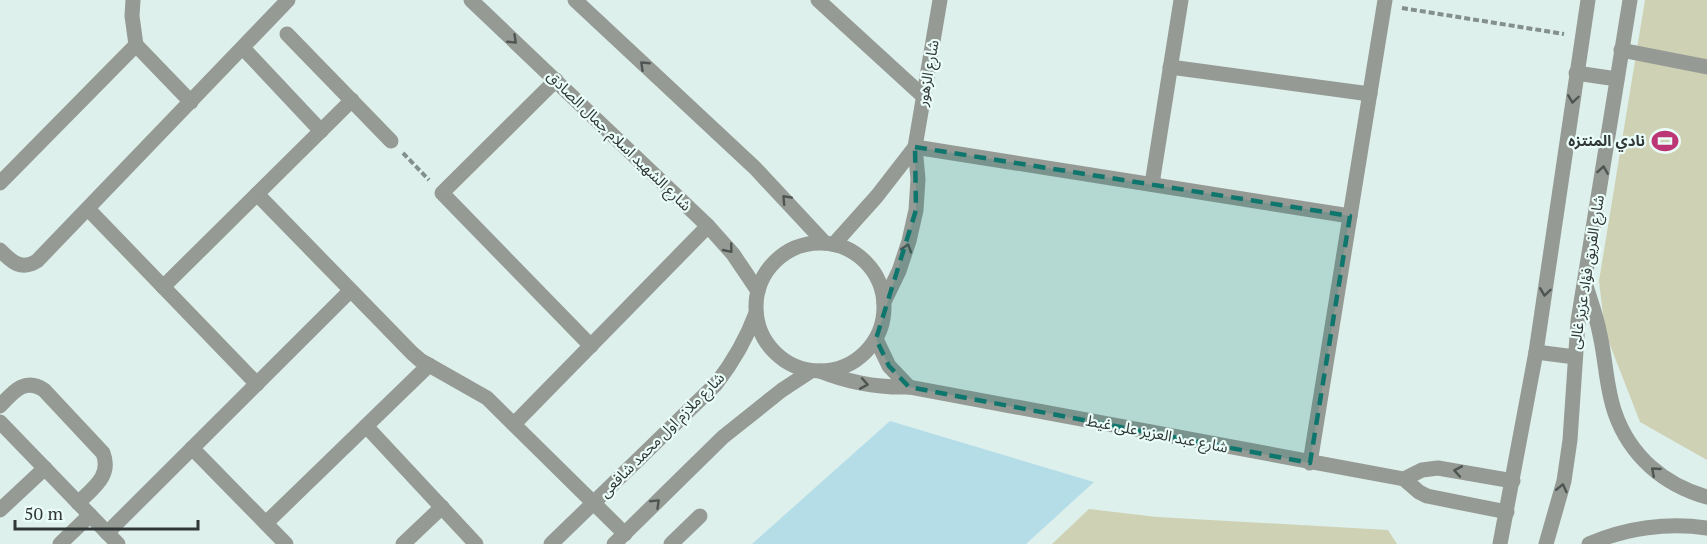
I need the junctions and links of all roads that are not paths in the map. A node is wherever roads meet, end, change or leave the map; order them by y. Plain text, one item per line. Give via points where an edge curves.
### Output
1 (133, 0) edge
2 (288, 0) edge
3 (471, 0) edge
4 (575, 0) edge
5 (818, 0) edge
6 (940, 0) edge
7 (1181, 0) edge
8 (1588, 0) edge
9 (1630, 0) edge
10 (1384, 3) edge
11 (287, 34) dead end
12 (136, 45) junction
13 (243, 48) junction
14 (1621, 50) junction
15 (1170, 67) junction
16 (1707, 67) edge
17 (1576, 74) junction
18 (1617, 79) junction
19 (556, 81) junction
20 (1370, 94) junction
21 (924, 97) junction
22 (352, 100) junction
23 (190, 102) junction
24 (321, 131) junction
25 (391, 141) road end
26 (915, 147) junction
27 (0, 183) edge
28 (1152, 184) junction
29 (257, 194) junction
30 (88, 209) junction
31 (1350, 216) junction
32 (708, 226) junction
33 (830, 243) junction
34 (0, 250) edge
35 (1585, 283) junction
36 (163, 287) junction
37 (350, 291) junction
38 (758, 291) junction
39 (884, 302) junction
40 (756, 313) junction
41 (876, 339) junction
42 (591, 345) junction
43 (1536, 352) junction
44 (1575, 357) junction
45 (429, 365) junction
46 (815, 371) junction
47 (257, 384) junction
48 (909, 387) junction
49 (0, 406) edge
50 (0, 422) edge
51 (514, 424) junction
52 (366, 426) junction
53 (192, 448) junction
54 (1310, 463) junction
55 (45, 468) junction
56 (1404, 479) junction
57 (1513, 481) junction
58 (1707, 497) edge
59 (78, 503) junction
60 (593, 504) junction
61 (442, 507) junction
62 (0, 510) edge
63 (1507, 512) junction
64 (90, 515) junction
65 (700, 516) dead end
66 (266, 523) junction
67 (1707, 528) edge
68 (113, 538) edge
69 (620, 539) edge
70 (60, 544) edge
71 (286, 544) edge
72 (403, 544) edge
73 (477, 544) edge
74 (551, 544) edge
75 (671, 544) edge
76 (1500, 544) edge
77 (1546, 544) edge
78 (1589, 544) edge

1 - 12 street
2 - 13 street
3 -> 19 street, شارع الشهيد اسلام جمال الصادق
33 -> 4 street
5 - 21 street
6 - 21 street, شارع الزهور
7 - 15 street
8 - 17 street
9 - 14 street, شارع الفريق فؤاد عزيز غالى
10 - 20 street
11 - 22 street
12 - 23 street
12 - 27 street
13 - 23 street
13 - 24 street
14 - 16 street
14 - 18 street, شارع الفريق فؤاد عزيز غالى
15 - 20 street
15 - 28 street
17 - 18 street
17 -> 43 street
35 -> 18 street, شارع الفريق فؤاد عزيز غالى
19 - 32 street, شارع الشهيد اسلام جمال الصادق
19 - 42 street via 442,193
20 - 31 street
21 - 26 street, شارع الزهور
22 - 24 street
22 - 25 street
23 - 30 street
24 - 29 street
26 - 28 street
26 - 33 street, شارع الزهور via 877,196
39 -> 26 street, شارع الزهور via 899,271 916,210
28 - 31 street
29 - 36 street
29 - 37 street
30 - 34 street via 31,265 19,266
30 - 36 street
31 - 54 street
32 -> 38 street, شارع الشهيد اسلام جمال الصادق
32 - 42 street
33 - 38 street via 790,250 764,274
33 - 39 street via 847,248 868,265
35 - 44 street, شارع الفريق فؤاد عزيز غالى
58 -> 35 street via 1664,479 1642,460 1626,438 1614,412 1600,333
36 - 47 street
37 - 45 street
37 - 47 street
38 - 40 street
39 - 41 street
40 - 46 street via 759,330 779,357
40 - 60 street, شارع ملازم اول محمد شافعى via 733,363 716,384
41 - 46 street via 852,363
41 - 48 street via 889,366
42 - 51 street
43 - 44 street
43 - 57 street
77 -> 44 street, شارع الفريق فؤاد عزيز غالى via 1564,481
45 - 51 street via 483,395
45 - 52 street
46 -> 48 street, شارع عبد العزيز على غيط via 873,386
69 -> 46 street via 723,437 782,390
47 - 53 street
48 - 54 street, شارع عبد العزيز على غيط
49 - 59 street via 18,387 38,386 103,453 104,478
50 - 55 street
51 - 60 street
52 - 61 street
52 - 66 street
53 - 66 street
53 - 68 street
54 - 56 street, شارع عبد العزيز على غيط
55 - 59 street
55 - 62 street
57 -> 56 street, شارع عبد العزيز على غيط via 1438,468 1422,470
56 - 63 street, شارع عبد العزيز على غيط via 1427,496
57 - 63 street
59 - 64 street
60 - 69 street
60 - 74 street, شارع ملازم اول محمد شافعى
61 - 72 street
61 - 73 street
63 - 76 street
64 - 68 street
64 - 70 street
65 - 75 street
66 - 71 street
67 - 78 street via 1644,528

